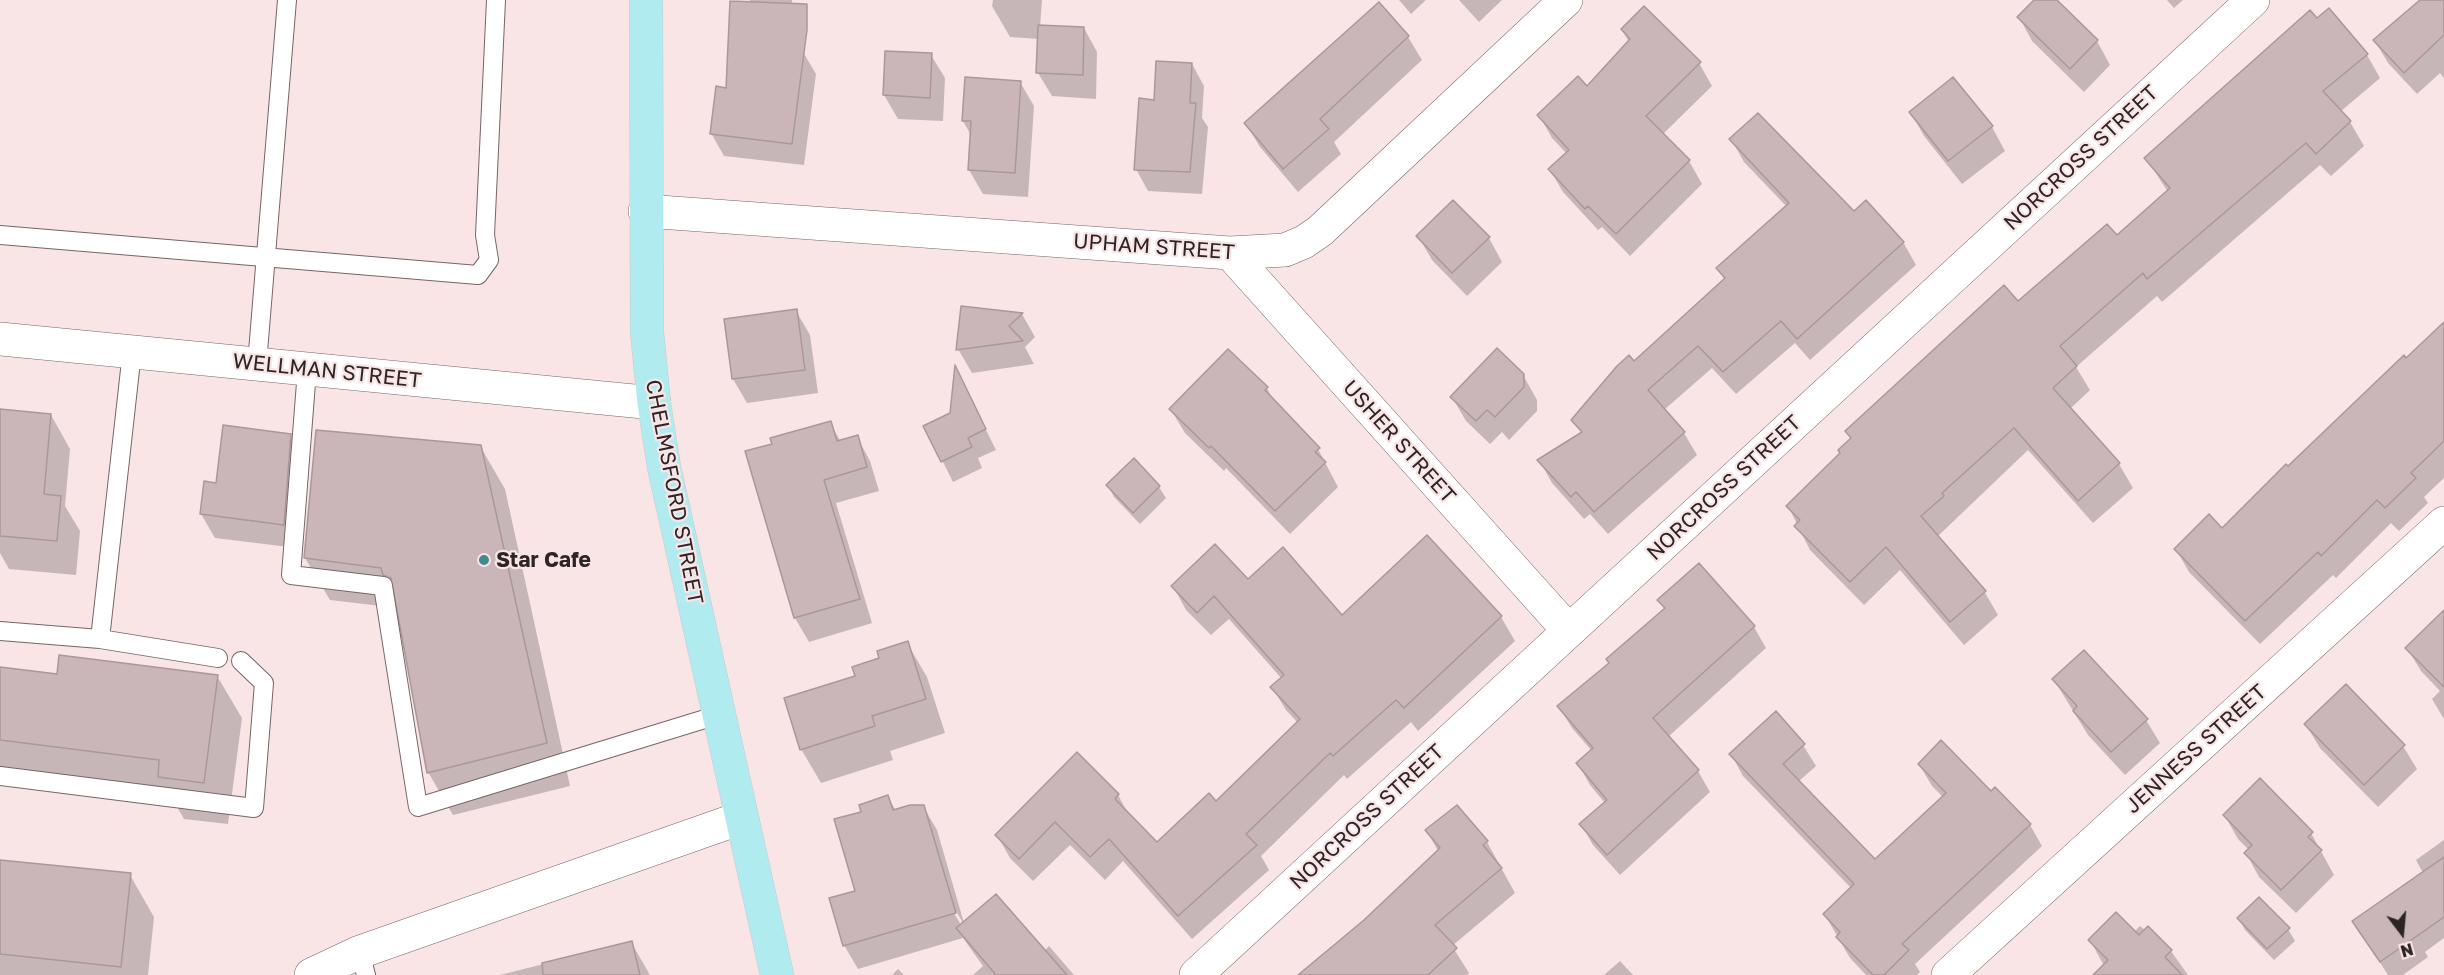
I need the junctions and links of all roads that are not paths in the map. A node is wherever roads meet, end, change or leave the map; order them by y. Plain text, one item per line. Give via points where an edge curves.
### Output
1 (287, 0) edge
2 (496, 0) edge
3 (646, 0) edge
4 (1566, 0) edge
5 (2253, 0) edge
6 (645, 211) junction
7 (0, 235) edge
8 (1230, 253) junction
9 (266, 257) junction
10 (0, 339) edge
11 (132, 352) junction
12 (257, 364) junction
13 (307, 370) junction
14 (654, 403) junction
15 (2444, 523) edge
16 (0, 631) edge
17 (1569, 631) junction
18 (100, 639) junction
19 (218, 658) dead end
20 (241, 661) dead end
21 (718, 715) junction
22 (0, 776) edge
23 (741, 818) junction
24 (363, 964) edge
25 (311, 975) edge
26 (777, 975) edge
27 (1196, 975) edge
28 (1948, 975) edge

1 - 9 lane
2 - 9 lane via 485,235 489,260 478,275
3 - 6 main road, CHELMSFORD STREET
4 - 8 street, UPHAM STREET via 1320,231 1284,250
5 - 17 street, NORCROSS STREET
6 - 8 street, UPHAM STREET
6 - 14 main road, CHELMSFORD STREET via 647,332
7 - 9 lane
8 - 17 street, USHER STREET
9 - 12 lane
10 - 11 street, WELLMAN STREET
11 - 12 street, WELLMAN STREET
11 - 18 lane
12 - 13 street, WELLMAN STREET
13 - 14 street, WELLMAN STREET
13 - 21 lane via 291,576 383,586 418,807
14 - 21 main road, CHELMSFORD STREET via 664,467
15 - 28 street, JENNESS STREET
16 - 18 lane
17 - 27 street, NORCROSS STREET
18 - 19 lane
20 - 22 lane via 264,683 254,808
21 - 23 main road, CHELMSFORD STREET
23 - 24 street
23 - 26 main road, CHELMSFORD STREET
24 - 25 street

